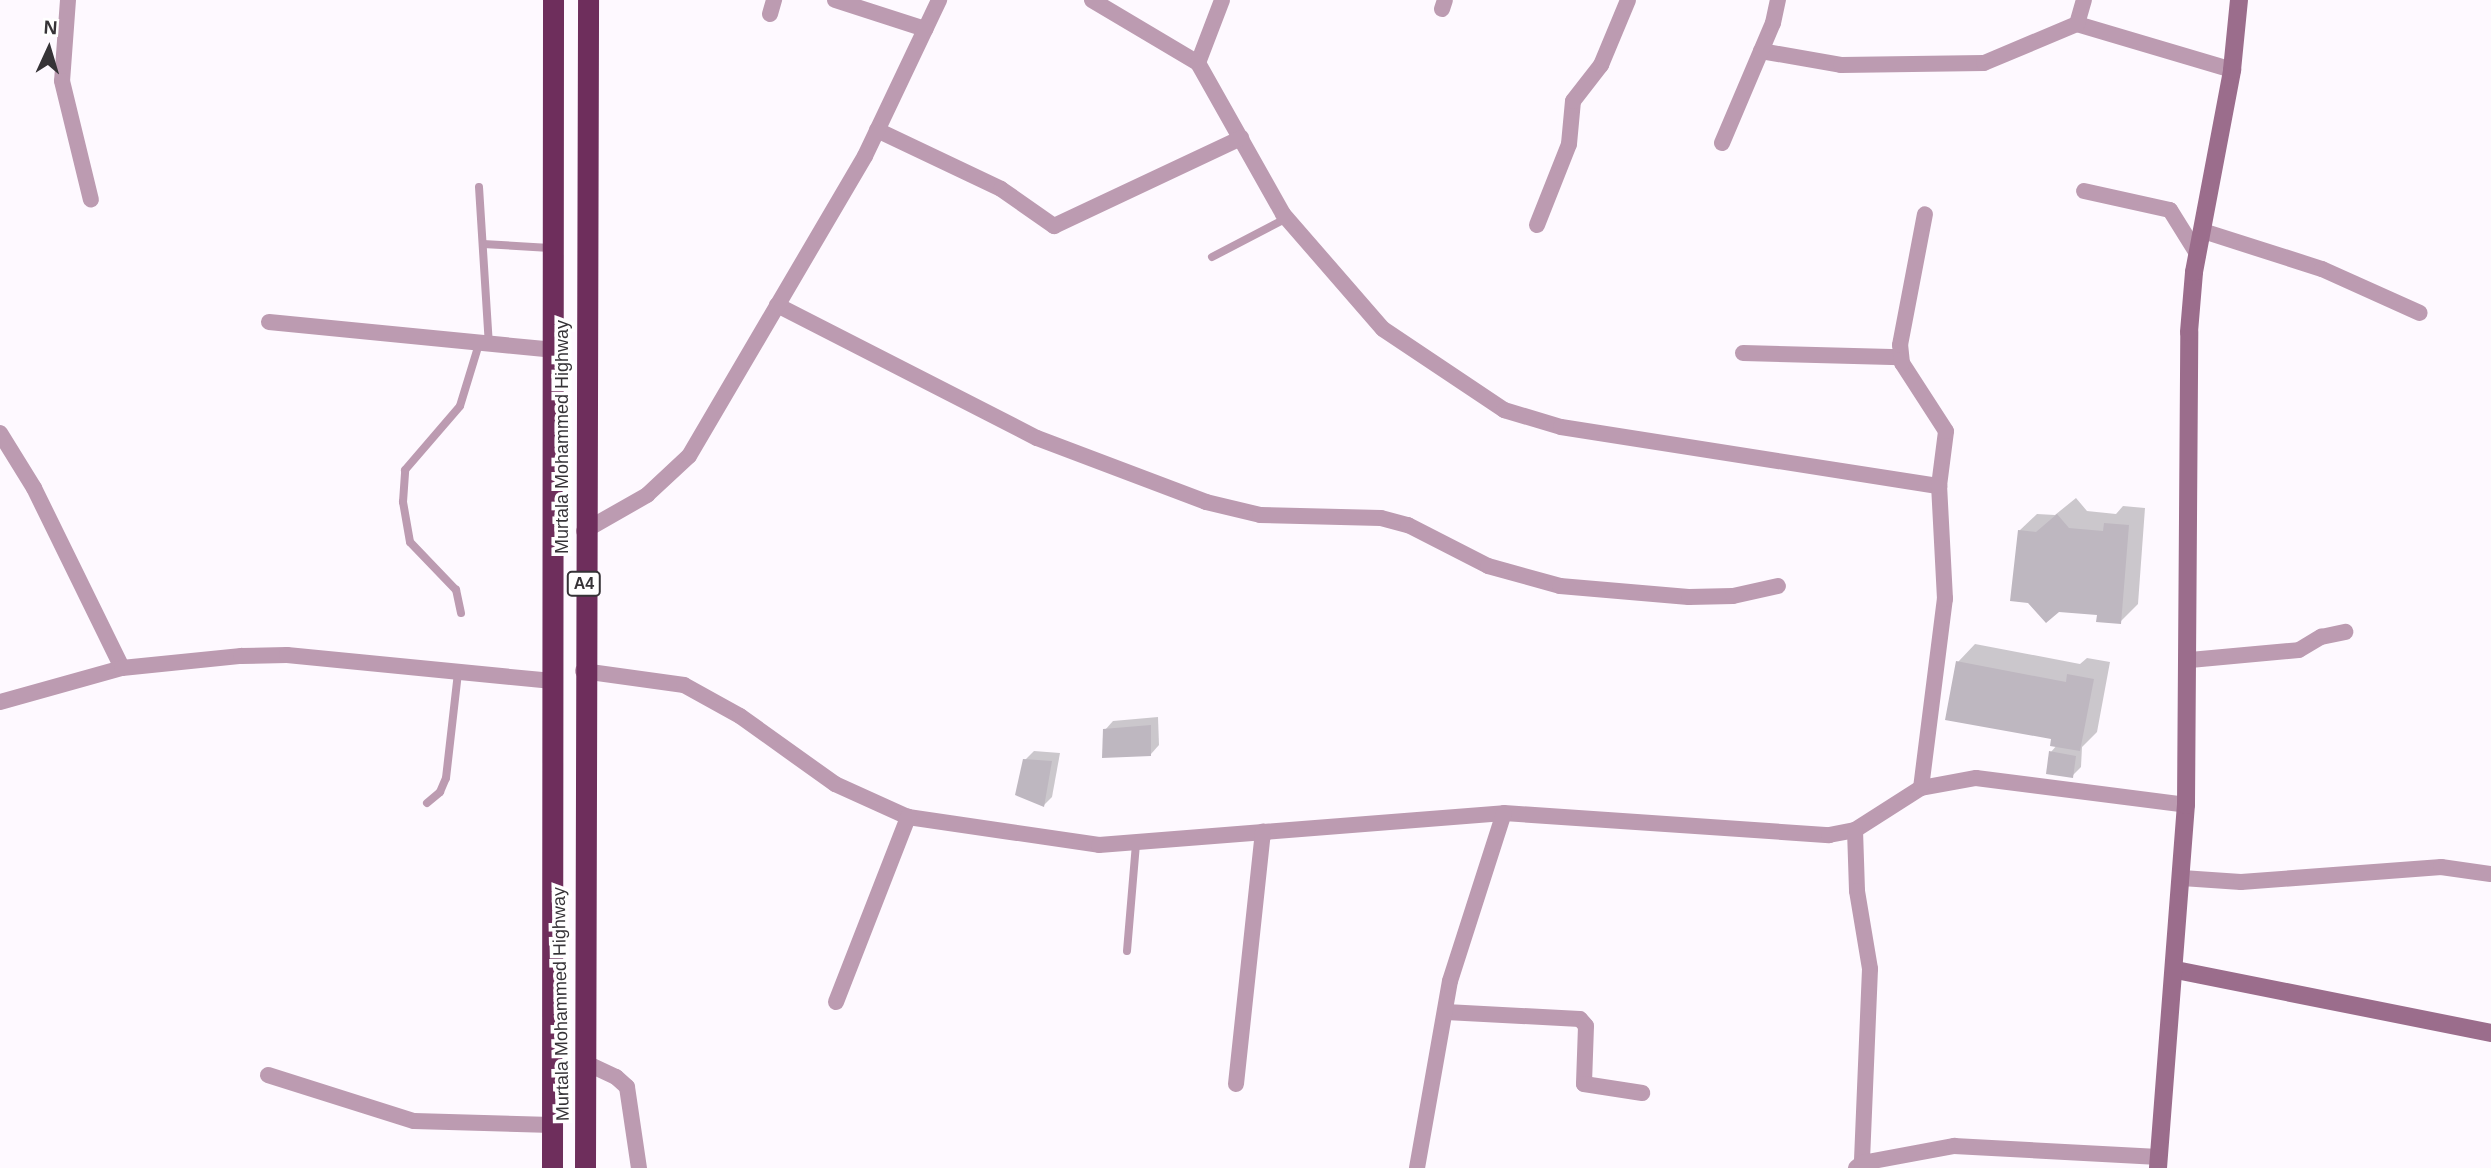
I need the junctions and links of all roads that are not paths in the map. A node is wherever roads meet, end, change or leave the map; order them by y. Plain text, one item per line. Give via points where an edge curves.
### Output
1 (68, 0) edge
2 (553, 0) edge
3 (588, 0) edge
4 (835, 0) edge
5 (939, 0) edge
6 (1091, 0) edge
7 (1223, 0) edge
8 (1628, 0) edge
9 (1778, 0) edge
10 (2084, 0) edge
11 (2239, 0) edge
12 (2077, 24) junction
13 (925, 29) junction
14 (1761, 51) junction
15 (1198, 62) junction
16 (2232, 71) junction
17 (877, 130) junction
18 (1241, 138) junction
19 (1722, 143) dead end
20 (479, 187) dead end
21 (2084, 191) dead end
22 (91, 200) dead end
23 (1925, 214) dead end
24 (1287, 218) junction
25 (1537, 225) dead end
26 (2203, 231) junction
27 (483, 244) junction
28 (553, 248) junction
29 (2198, 255) junction
30 (1212, 257) dead end
31 (777, 306) junction
32 (2420, 313) dead end
33 (269, 322) dead end
34 (484, 345) junction
35 (553, 351) junction
36 (1743, 352) dead end
37 (1901, 357) junction
38 (0, 433) edge
39 (1939, 486) junction
40 (584, 531) junction
41 (1778, 586) dead end
42 (461, 613) dead end
43 (2344, 632) dead end
44 (2190, 660) junction
45 (121, 668) junction
46 (583, 671) junction
47 (458, 672) junction
48 (553, 681) junction
49 (0, 702) edge
50 (1921, 788) junction
51 (427, 803) dead end
52 (2186, 805) junction
53 (1504, 813) junction
54 (908, 817) junction
55 (1855, 830) junction
56 (1263, 831) junction
57 (1136, 843) junction
58 (2491, 874) edge
59 (2182, 878) junction
60 (1127, 951) dead end
61 (2176, 970) junction
62 (836, 1002) dead end
63 (1446, 1012) junction
64 (2491, 1033) edge
65 (586, 1063) junction
66 (268, 1075) dead end
67 (1236, 1084) dead end
68 (1642, 1093) dead end
69 (552, 1125) junction
70 (2159, 1162) edge
71 (1859, 1165) edge
72 (552, 1168) edge
73 (585, 1168) edge
74 (639, 1168) edge
75 (1417, 1168) edge

1 - 22 street via 62,81
2 - 28 highway, Murtala Mohammed Highway / A4
3 - 40 highway, Murtala Mohammed Highway / A4
4 - 13 street
5 - 13 street
6 - 15 street
7 - 15 street
8 - 25 street via 1601,65 1573,101 1569,144
9 - 14 street
10 - 12 street
11 - 16 main road
12 - 14 street via 1984,63 1841,65
12 - 16 street
13 - 17 street
14 - 19 street
15 - 18 street
16 - 26 main road
17 - 18 street via 1001,189 1054,226
17 - 31 street
18 - 24 street
20 - 27 lane
21 - 29 street via 2170,210
23 - 37 street
24 - 30 lane
24 - 39 street via 1383,329 1504,410 1561,427
26 - 29 main road
26 - 32 street via 2322,269
27 - 28 lane
27 - 34 lane
28 - 35 highway, Murtala Mohammed Highway / A4
29 - 44 main road via 2189,332
31 - 40 street via 689,456 647,495
31 - 41 street via 1037,438 1206,502 1261,515 1381,518 1408,525 1488,566 1560,586 1689,597 1732,596
33 - 34 street
34 - 35 street
34 - 42 lane via 460,406 405,470 403,502 410,542 456,590
35 - 48 highway, Murtala Mohammed Highway / A4
36 - 37 street
37 - 39 street via 1946,431
38 - 45 street via 34,488
39 - 50 street via 1945,599
40 - 46 highway, Murtala Mohammed Highway / A4
43 - 44 street via 2321,637 2299,650
44 - 52 main road
45 - 47 street via 287,655
45 - 49 street
46 - 54 street via 684,685 740,716 835,785
46 - 65 highway, Murtala Mohammed Highway / A4
47 - 48 street
47 - 51 lane via 446,778 440,792
48 - 69 highway, Murtala Mohammed Highway / A4
50 - 52 street via 1976,778
50 - 55 street
52 - 59 main road
53 - 55 street via 1659,821 1800,836
53 - 56 street
53 - 63 street via 1450,981
54 - 57 street via 1056,841
54 - 62 street
55 - 71 street via 1857,891 1870,969
56 - 57 street
56 - 67 street
57 - 60 lane
58 - 59 street via 2441,867 2241,882
59 - 61 main road
61 - 64 main road
61 - 70 main road
63 - 68 street via 1580,1019 1586,1026 1584,1084
63 - 75 street
65 - 73 highway, Murtala Mohammed Highway / A4
65 - 74 street via 627,1087
66 - 69 street via 414,1121
69 - 72 highway, Murtala Mohammed Highway / A4
70 - 71 street via 1954,1146

